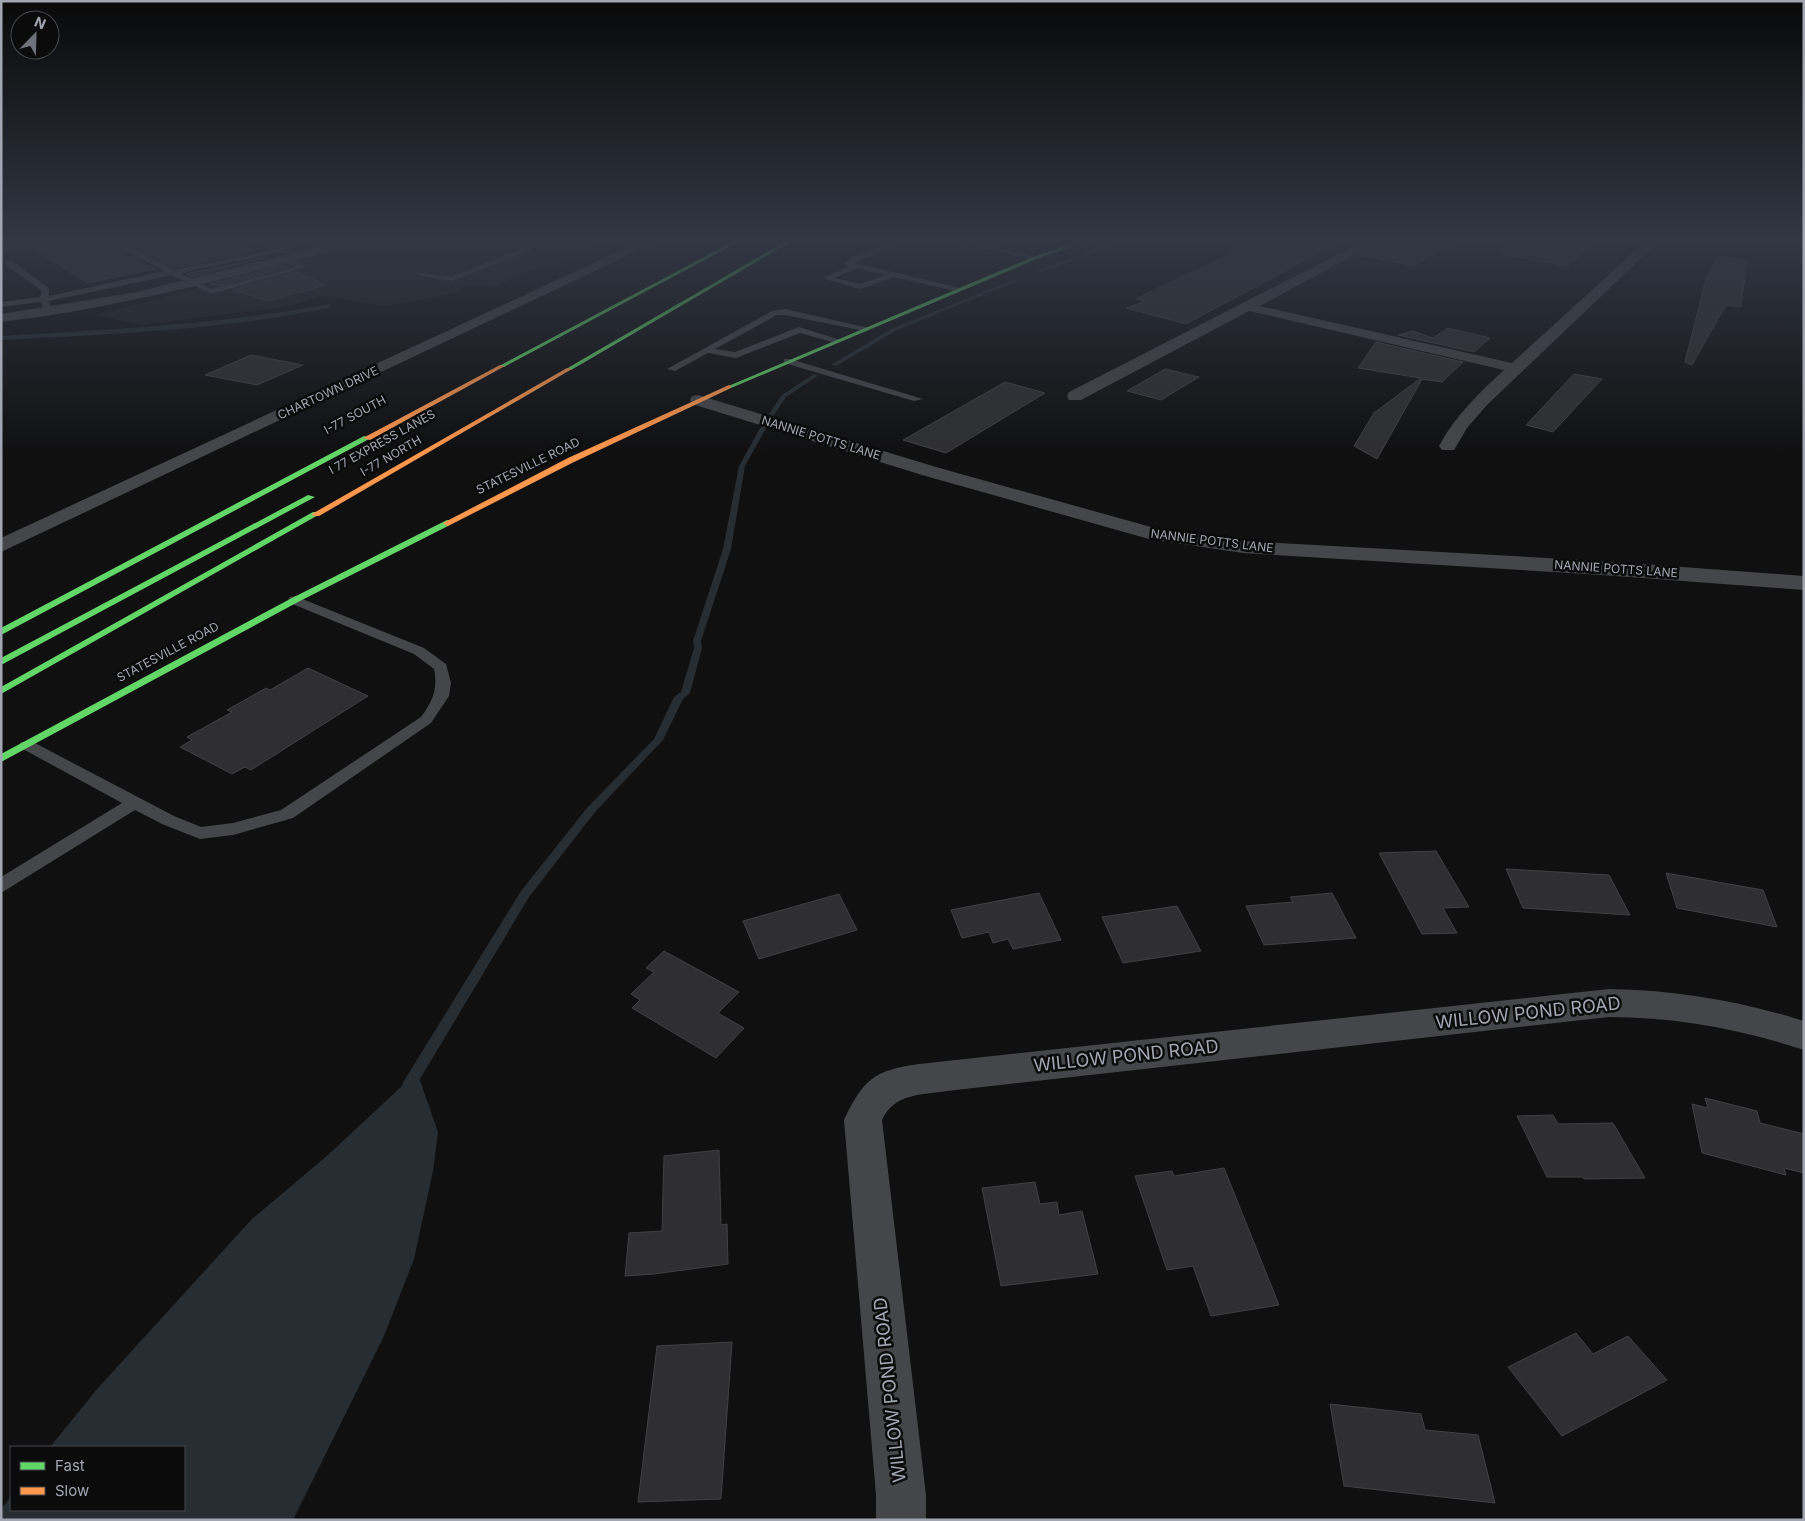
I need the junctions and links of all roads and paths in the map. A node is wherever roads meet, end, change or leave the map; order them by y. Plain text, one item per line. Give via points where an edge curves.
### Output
1 (58, 311) edge
2 (501, 311) edge
3 (584, 311) edge
4 (606, 311) edge
5 (669, 311) edge
6 (906, 311) edge
7 (1240, 311) edge
8 (1265, 311) edge
9 (1577, 311) edge
10 (48, 313) joint
11 (1, 318) edge
12 (865, 328) junction
13 (836, 340) junction
14 (709, 351) junction
15 (787, 361) junction
16 (1515, 368) junction
17 (672, 369) dead end
18 (424, 394) dead end
19 (1075, 396) dead end
20 (918, 399) dead end
21 (698, 400) junction
22 (1448, 446) dead end
23 (324, 489) dead end
24 (1, 546) edge
25 (1804, 583) edge
26 (295, 600) junction
27 (1, 632) edge
28 (1, 662) edge
29 (1, 691) edge
30 (27, 745) junction
31 (1, 759) edge
32 (135, 802) junction
33 (1, 886) edge
34 (1804, 1036) edge
35 (901, 1520) edge

1 - 10 street
2 - 24 street, CHARTOWN DRIVE
3 - 18 main road
4 - 27 main road, I 77 EXPRESS LANES
5 - 29 main road, I-77 NORTH via 351,495
6 - 12 main road, STATESVILLE ROAD
7 - 19 street
8 - 16 street
9 - 16 street
10 - 11 street
12 - 13 main road, STATESVILLE ROAD
12 - 14 lane via 785,312 774,313
13 - 14 lane via 799,330 736,355
13 - 15 main road, STATESVILLE ROAD
14 - 17 lane
15 - 20 lane
15 - 21 main road, STATESVILLE ROAD
16 - 22 street via 1455,429
21 - 25 street, NANNIE POTTS LANE via 928,471 1149,533 1243,547 1583,566
21 - 26 main road, STATESVILLE ROAD via 489,500
23 - 28 main road, I 77 EXPRESS LANES
26 - 30 main road, STATESVILLE ROAD
26 - 32 lane via 419,651 441,667 445,683 440,703 426,720 286,814 233,829 200,833
30 - 31 main road, STATESVILLE ROAD
30 - 32 lane
32 - 33 lane
34 - 35 street, WILLOW POND ROAD via 1736,1015 1677,1005 1609,1003 947,1076 895,1083 880,1091 870,1103 863,1120

